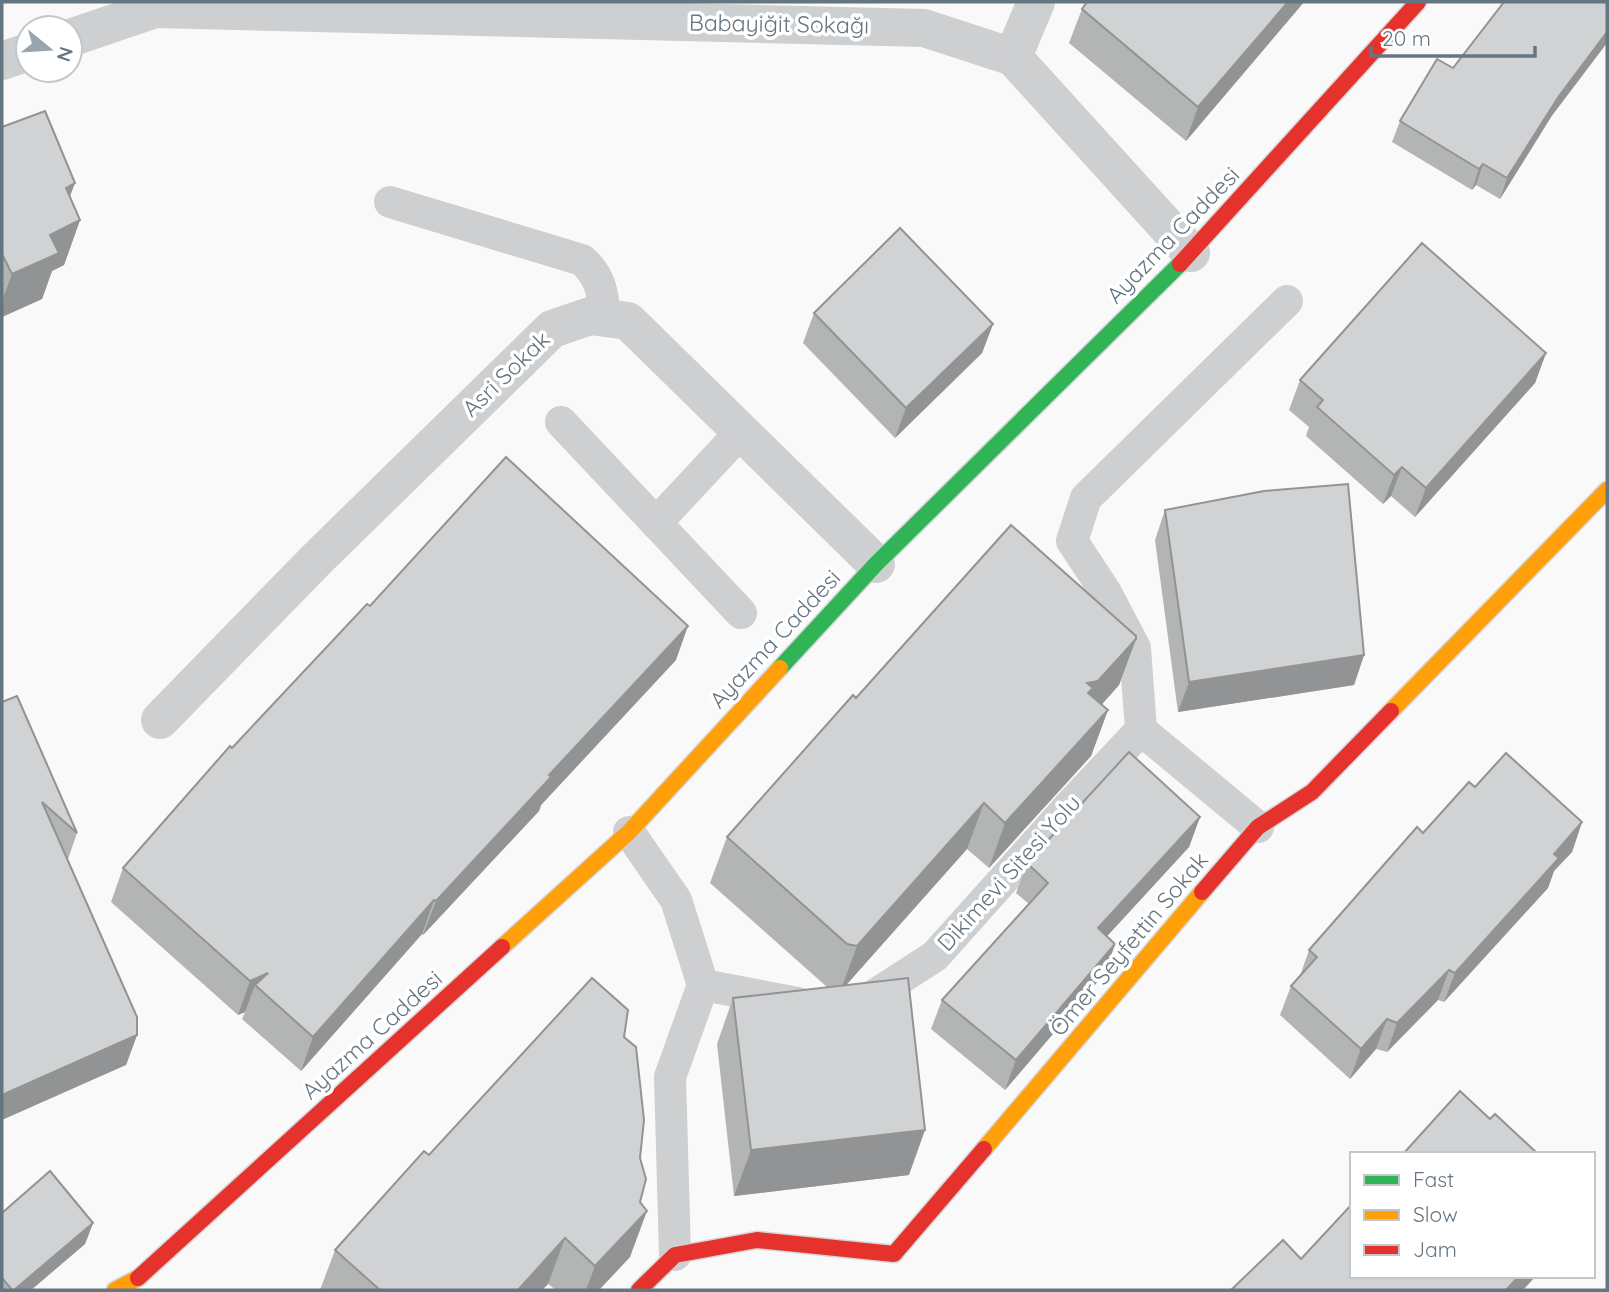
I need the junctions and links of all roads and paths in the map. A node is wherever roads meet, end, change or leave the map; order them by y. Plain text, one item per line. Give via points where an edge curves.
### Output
1 (1036, 2) edge
2 (1418, 2) edge
3 (151, 5) edge
4 (216, 6) edge
5 (84, 32) edge
6 (1013, 57) junction
7 (390, 202) dead end
8 (1191, 253) junction
9 (1287, 301) dead end
10 (604, 317) junction
11 (561, 422) dead end
12 (741, 432) junction
13 (1607, 490) edge
14 (656, 523) junction
15 (876, 564) junction
16 (741, 613) dead end
17 (160, 720) dead end
18 (1141, 730) junction
19 (1258, 827) junction
20 (629, 832) junction
21 (703, 985) junction
22 (675, 1255) junction
23 (130, 1288) edge
24 (639, 1290) edge

1 - 6 street
2 - 8 street, Ayazma Caddesi
3 - 4 street, Babayiğit Sokağı
3 - 5 street, Babayiğit Sokağı
4 - 6 street, Babayiğit Sokağı via 923,27
6 - 8 street, Babayiğit Sokağı
7 - 10 lane via 582,260 598,278
8 - 15 street, Ayazma Caddesi
9 - 18 lane via 1086,498 1072,541 1135,648
10 - 12 street, Asri Sokak via 628,321
10 - 17 street, Asri Sokak via 590,316 552,328
11 - 14 lane
12 - 14 lane
12 - 15 street, Asri Sokak
13 - 19 street, Ömer Seyfettin Sokak via 1312,792
14 - 16 lane
15 - 20 street, Ayazma Caddesi
18 - 19 lane
18 - 21 lane, Dikimevi Sitesi Yolu via 935,956 848,1012
19 - 22 street, Ömer Seyfettin Sokak via 894,1254 757,1240
20 - 21 lane via 676,900
20 - 23 street, Ayazma Caddesi
21 - 22 lane via 670,1077
22 - 24 street

